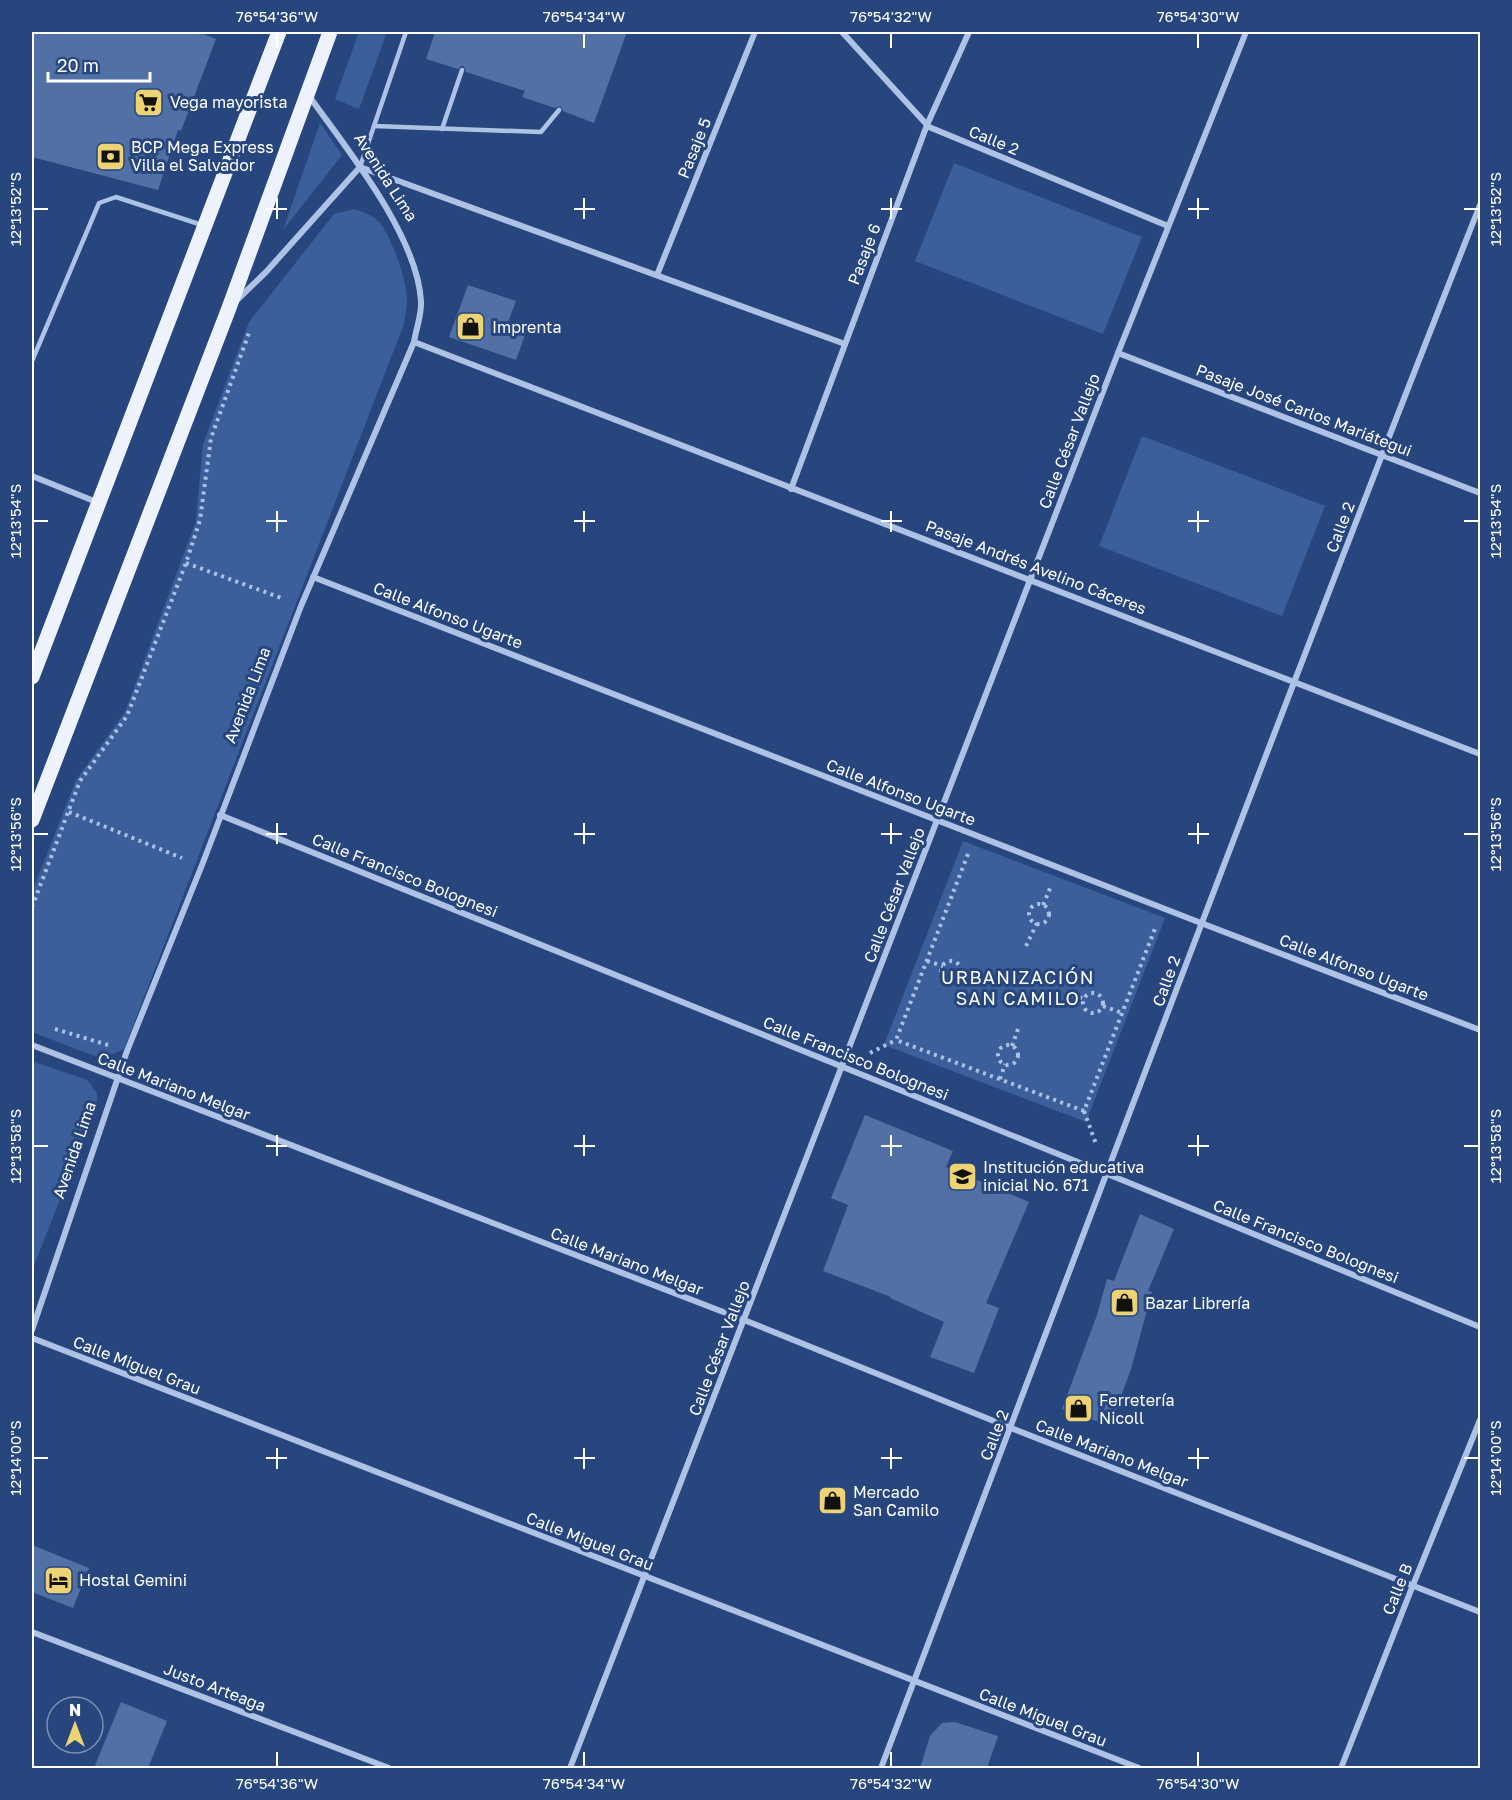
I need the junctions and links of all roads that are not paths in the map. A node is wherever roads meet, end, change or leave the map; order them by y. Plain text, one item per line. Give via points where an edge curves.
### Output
1 (279, 32) edge
2 (330, 32) edge
3 (406, 32) edge
4 (755, 32) edge
5 (842, 32) edge
6 (969, 32) edge
7 (1246, 32) edge
8 (462, 70) dead end
9 (308, 94) junction
10 (559, 110) dead end
11 (927, 125) junction
12 (374, 126) junction
13 (442, 129) junction
14 (360, 167) junction
15 (1480, 205) edge
16 (205, 226) junction
17 (1168, 226) junction
18 (657, 275) junction
19 (229, 308) junction
20 (414, 342) junction
21 (845, 344) junction
22 (1118, 353) junction
23 (32, 361) edge
24 (1382, 454) junction
25 (32, 476) edge
26 (791, 489) junction
27 (1480, 493) edge
28 (99, 503) junction
29 (313, 577) junction
30 (1030, 579) junction
31 (32, 677) edge
32 (1295, 682) junction
33 (1480, 754) edge
34 (220, 815) junction
35 (32, 820) edge
36 (937, 820) junction
37 (1202, 923) junction
38 (1480, 1030) edge
39 (32, 1045) edge
40 (842, 1067) junction
41 (118, 1078) junction
42 (1108, 1174) junction
43 (744, 1320) junction
44 (1480, 1327) edge
45 (32, 1330) edge
46 (32, 1338) edge
47 (1480, 1420) edge
48 (1011, 1428) junction
49 (645, 1577) junction
50 (1413, 1585) junction
51 (1480, 1612) edge
52 (32, 1632) edge
53 (914, 1681) junction
54 (389, 1768) edge
55 (570, 1768) edge
56 (881, 1768) edge
57 (1139, 1768) edge
58 (1341, 1768) edge

1 - 16 main road
2 - 9 main road
3 - 12 lane
4 - 18 street, Pasaje 5
5 - 11 street, Calle 2
6 - 11 street, Pasaje 6
7 - 17 street, Calle César Vallejo
8 - 13 lane
9 - 14 street, Avenida Lima
9 - 19 main road
10 - 13 lane via 541,132
11 - 17 street, Calle 2
11 - 21 street, Pasaje 6
12 - 13 lane
12 - 14 lane
14 - 18 street
14 - 19 street
14 - 20 street, Avenida Lima via 400,232 416,273 421,303
15 - 24 street, Calle 2
16 - 23 lane via 116,197 99,203
16 - 28 main road
17 - 22 street, Calle César Vallejo
18 - 21 street
19 - 35 main road
20 - 26 street, Pasaje Andrés Avelino Cáceres
20 - 29 street, Avenida Lima
21 - 26 street, Pasaje 6
22 - 24 street, Pasaje José Carlos Mariátegui
22 - 30 street, Calle César Vallejo
24 - 27 street, Pasaje José Carlos Mariátegui
24 - 32 street, Calle 2
25 - 28 street
26 - 30 street, Pasaje Andrés Avelino Cáceres
28 - 31 main road
29 - 34 street, Avenida Lima
29 - 36 street, Calle Alfonso Ugarte
30 - 32 street, Pasaje Andrés Avelino Cáceres
30 - 36 street, Calle César Vallejo
32 - 33 street, Pasaje Andrés Avelino Cáceres
32 - 37 street, Calle 2
34 - 40 street, Calle Francisco Bolognesi
34 - 41 street, Avenida Lima
36 - 37 street, Calle Alfonso Ugarte
36 - 40 street, Calle César Vallejo
37 - 38 street, Calle Alfonso Ugarte
37 - 42 street, Calle 2
39 - 41 street, Calle Mariano Melgar
40 - 42 street, Calle Francisco Bolognesi
40 - 43 street, Calle César Vallejo
41 - 43 street, Calle Mariano Melgar
41 - 45 street, Avenida Lima
42 - 44 street, Calle Francisco Bolognesi
42 - 48 street, Calle 2
43 - 48 street, Calle Mariano Melgar
43 - 49 street, Calle César Vallejo
46 - 49 street, Calle Miguel Grau
47 - 50 street, Calle B
48 - 50 street, Calle Mariano Melgar
48 - 53 street, Calle 2
49 - 53 street, Calle Miguel Grau
49 - 55 street, Calle César Vallejo
50 - 51 street, Calle Mariano Melgar
50 - 58 street, Calle B
52 - 54 street, Justo Arteaga
53 - 56 street, Calle 2
53 - 57 street, Calle Miguel Grau

